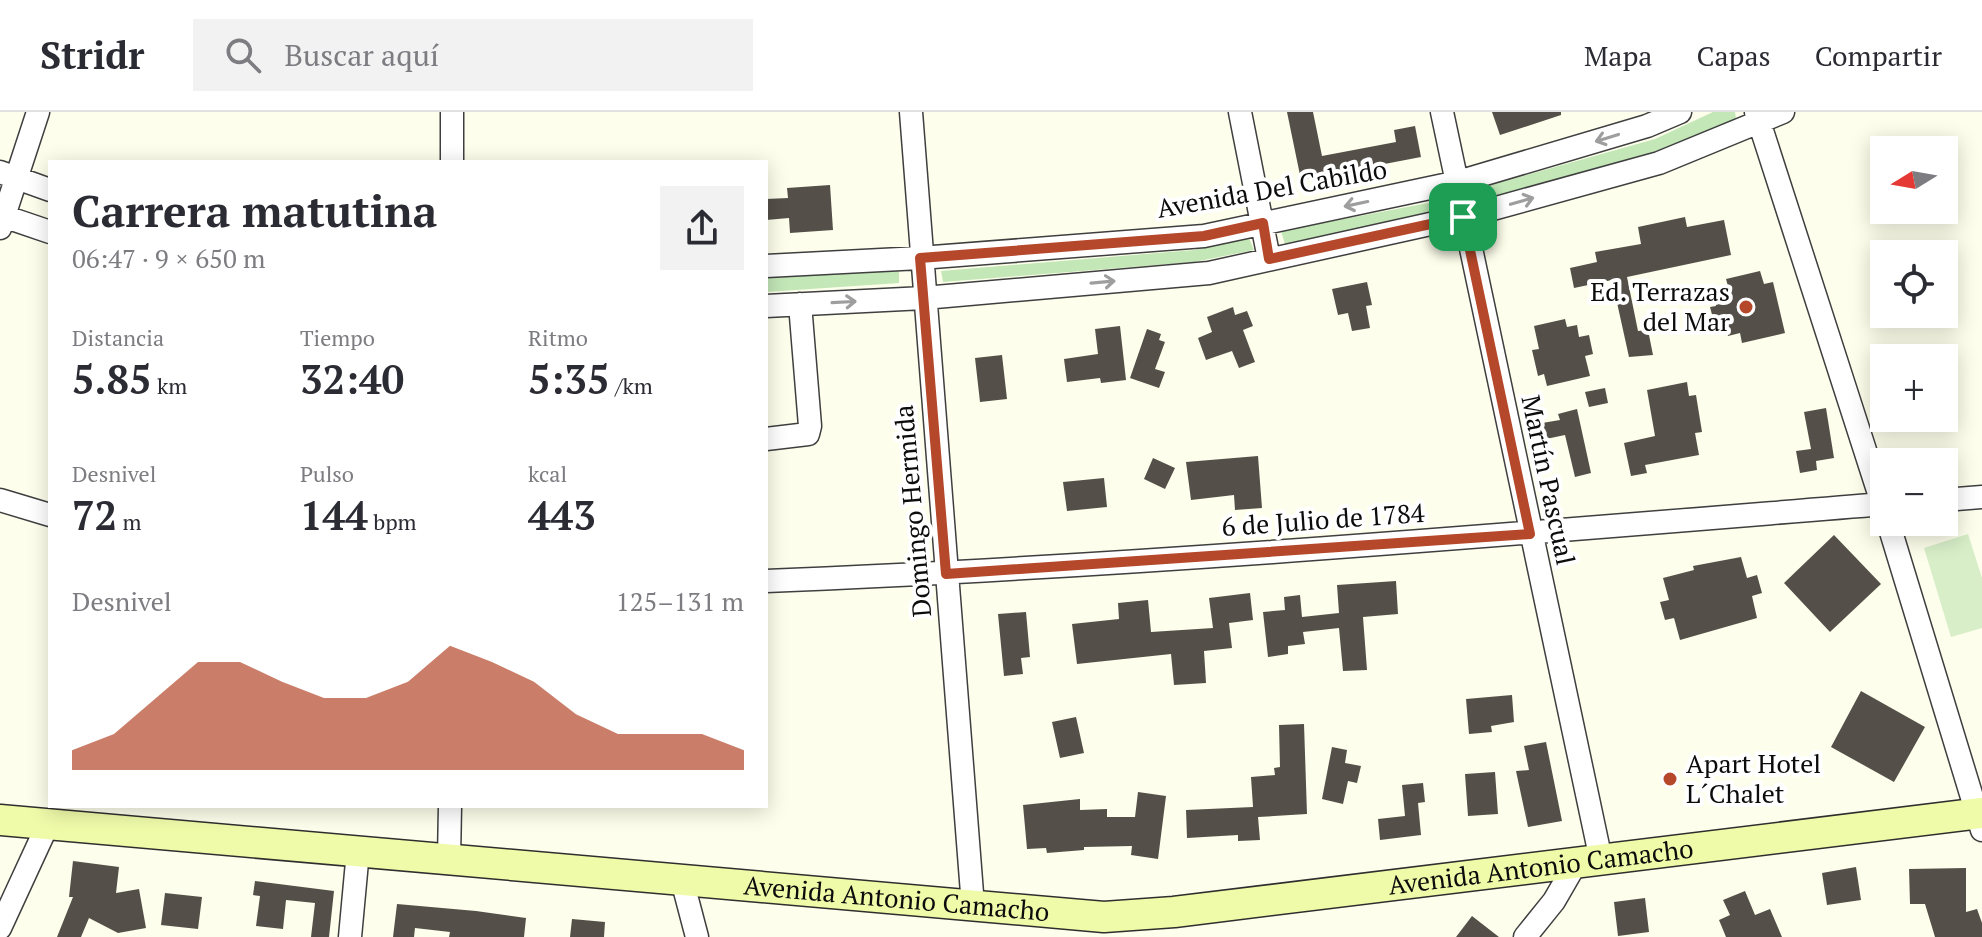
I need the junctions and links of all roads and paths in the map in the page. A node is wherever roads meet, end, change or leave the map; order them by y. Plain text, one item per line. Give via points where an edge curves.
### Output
1 (38, 112) edge
2 (452, 112) edge
3 (911, 112) edge
4 (1240, 112) edge
5 (1442, 112) edge
6 (1680, 112) edge
7 (1783, 112) edge
8 (1758, 117) edge
9 (452, 160) edge
10 (9, 176) edge
11 (1458, 182) junction
12 (48, 189) edge
13 (1463, 217) junction
14 (1, 220) edge
15 (1263, 223) junction
16 (48, 232) edge
17 (920, 258) junction
18 (1269, 259) junction
19 (768, 266) edge
20 (924, 298) junction
21 (800, 304) junction
22 (768, 306) edge
23 (768, 439) edge
24 (1870, 464) edge
25 (1982, 497) edge
26 (1958, 499) edge
27 (0, 500) edge
28 (1870, 511) edge
29 (48, 514) edge
30 (1530, 534) junction
31 (1893, 536) edge
32 (946, 574) junction
33 (768, 581) edge
34 (450, 808) edge
35 (1980, 819) edge
36 (0, 820) edge
37 (48, 824) junction
38 (358, 851) junction
39 (449, 859) junction
40 (1589, 862) junction
41 (682, 880) junction
42 (973, 906) junction
43 (1109, 927) edge
44 (0, 928) edge
45 (350, 937) edge
46 (697, 937) edge
47 (1525, 937) edge

1 - 10 street
2 - 9 street
3 - 17 street, Domingo Hermida
4 - 15 street
5 - 11 street, Martín Pascual
6 -> 11 street, Avenida Del Cabildo
7 - 8 street
13 -> 8 street via 1659,163
8 - 24 street
10 - 12 street
10 - 14 street
11 - 13 street, Martín Pascual
11 -> 15 street, Avenida Del Cabildo
13 - 18 street
13 - 30 street, Martín Pascual
14 - 16 street
15 - 17 street, Avenida Del Cabildo via 1204,236
15 - 18 street
17 - 19 street, Avenida Del Cabildo
17 - 20 street, Domingo Hermida
20 -> 18 street via 1209,273
21 -> 20 street
20 - 32 street, Domingo Hermida
21 - 22 street
21 - 23 street via 810,426 808,434
25 - 26 street
27 - 29 street
28 - 30 street, 6 de Julio de 1784
30 - 32 street, 6 de Julio de 1784
30 - 40 street, Martín Pascual
31 - 35 street
32 - 33 street, 6 de Julio de 1784
32 - 42 street, Domingo Hermida
34 - 39 street
35 - 40 street, Avenida Antonio Camacho
36 - 37 street, Avenida Antonio Camacho
37 - 38 street, Avenida Antonio Camacho
37 - 44 street
38 - 39 street, Avenida Antonio Camacho
38 - 45 street
39 - 41 street, Avenida Antonio Camacho
40 - 43 street, Avenida Antonio Camacho via 1174,912
40 - 47 street
41 - 42 street, Avenida Antonio Camacho
41 - 46 street
42 - 43 street, Avenida Antonio Camacho

